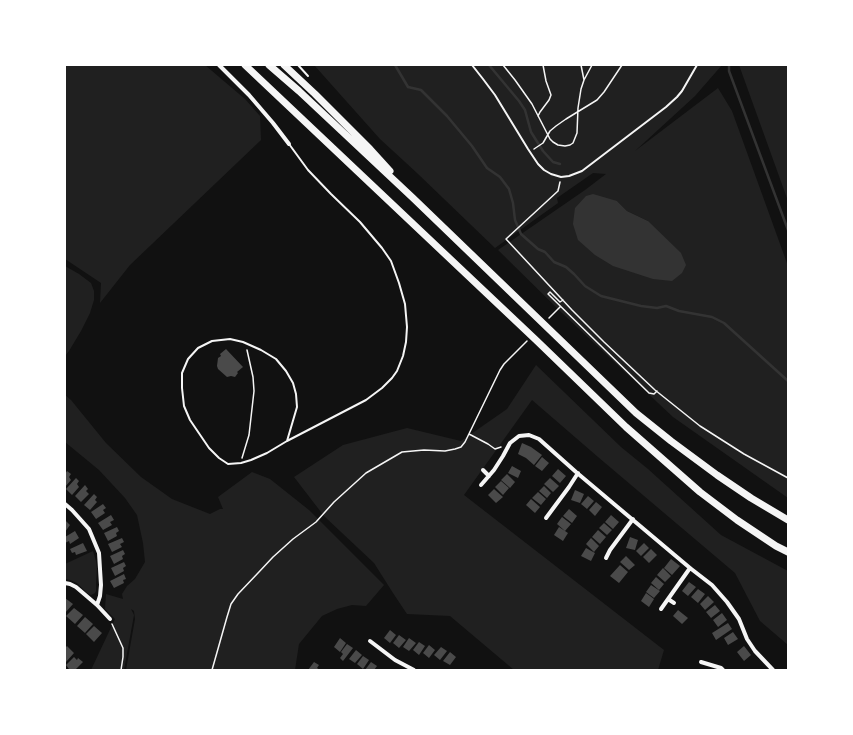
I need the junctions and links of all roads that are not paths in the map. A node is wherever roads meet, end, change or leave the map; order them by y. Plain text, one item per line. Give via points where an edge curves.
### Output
1 (219, 65) edge
2 (269, 65) edge
3 (284, 65) edge
4 (298, 65) edge
5 (472, 65) edge
6 (697, 65) edge
7 (245, 66) edge
8 (308, 76) dead end
9 (289, 144) joint
10 (413, 198) junction
11 (287, 441) junction
12 (483, 470) dead end
13 (578, 473) junction
14 (489, 476) junction
15 (482, 485) dead end
16 (65, 504) edge
17 (546, 518) dead end
18 (633, 519) junction
19 (788, 520) edge
20 (788, 552) edge
21 (606, 558) dead end
22 (690, 568) junction
23 (65, 583) edge
24 (668, 599) junction
25 (674, 603) dead end
26 (97, 605) junction
27 (661, 609) dead end
28 (110, 619) road end
29 (370, 641) dead end
30 (701, 662) dead end
31 (414, 670) edge
32 (723, 670) edge
33 (773, 670) edge

1 - 9 street via 249,95
2 - 10 highway
3 - 10 highway via 370,149
4 - 8 lane
5 - 6 lane via 495,95 538,164 551,174 562,177 582,170 666,107 682,91
7 - 20 highway via 626,427 700,492 737,520
9 - 11 lane via 308,170 360,222 391,261 405,304 407,328 403,356 397,371 382,388 366,400
10 - 19 highway via 636,413 717,475
11 - 11 lane via 297,407 296,394 286,370 276,359 243,342 230,339 212,341 198,348 182,373 182,388 184,406 190,420 209,448 228,464 241,463 267,453
12 - 14 street
13 - 14 street via 539,439 530,435 519,436 510,443
13 - 17 street
13 - 18 street
14 - 15 street
16 - 26 street via 89,529 99,553 101,584
18 - 21 street
18 - 22 street
22 - 24 street
22 - 33 street via 712,585 727,602 755,651
23 - 26 street via 76,587
24 - 25 street
24 - 27 street
26 - 28 street
29 - 31 street via 395,660
30 - 32 street

